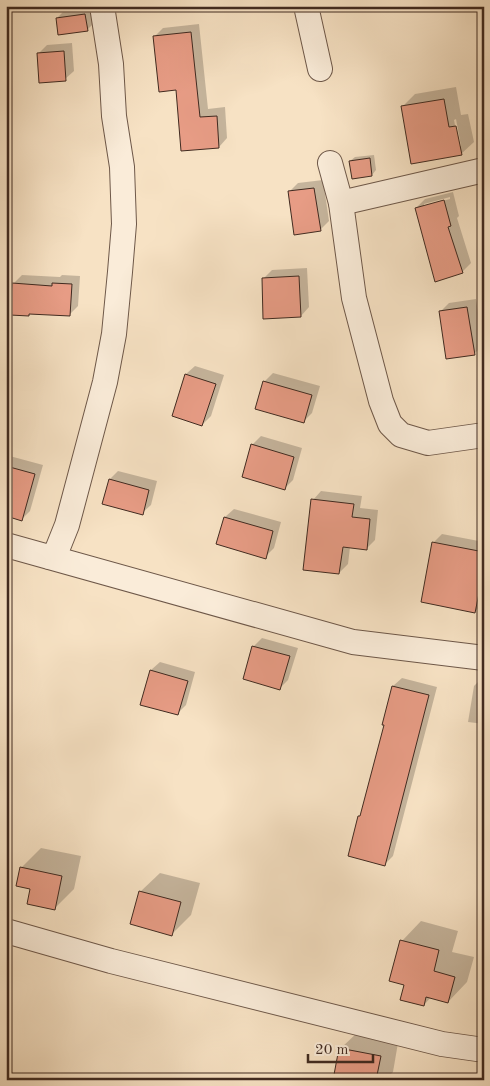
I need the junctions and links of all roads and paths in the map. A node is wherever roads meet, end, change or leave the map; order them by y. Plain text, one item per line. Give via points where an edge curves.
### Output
1 (102, 6) edge
2 (306, 6) edge
3 (320, 70) dead end
4 (330, 162) dead end
5 (484, 170) edge
6 (341, 202) junction
7 (484, 435) edge
8 (6, 545) edge
9 (50, 558) junction
10 (484, 658) edge
11 (6, 931) edge
12 (484, 1050) edge

1 - 9 lane via 122,167 124,224 120,272 106,382 68,525
2 - 3 lane
4 - 6 lane
5 - 6 lane
6 - 7 lane via 354,298 381,402 390,424 401,435 428,443
8 - 9 lane
9 - 10 lane via 352,642
11 - 12 lane via 442,1044

